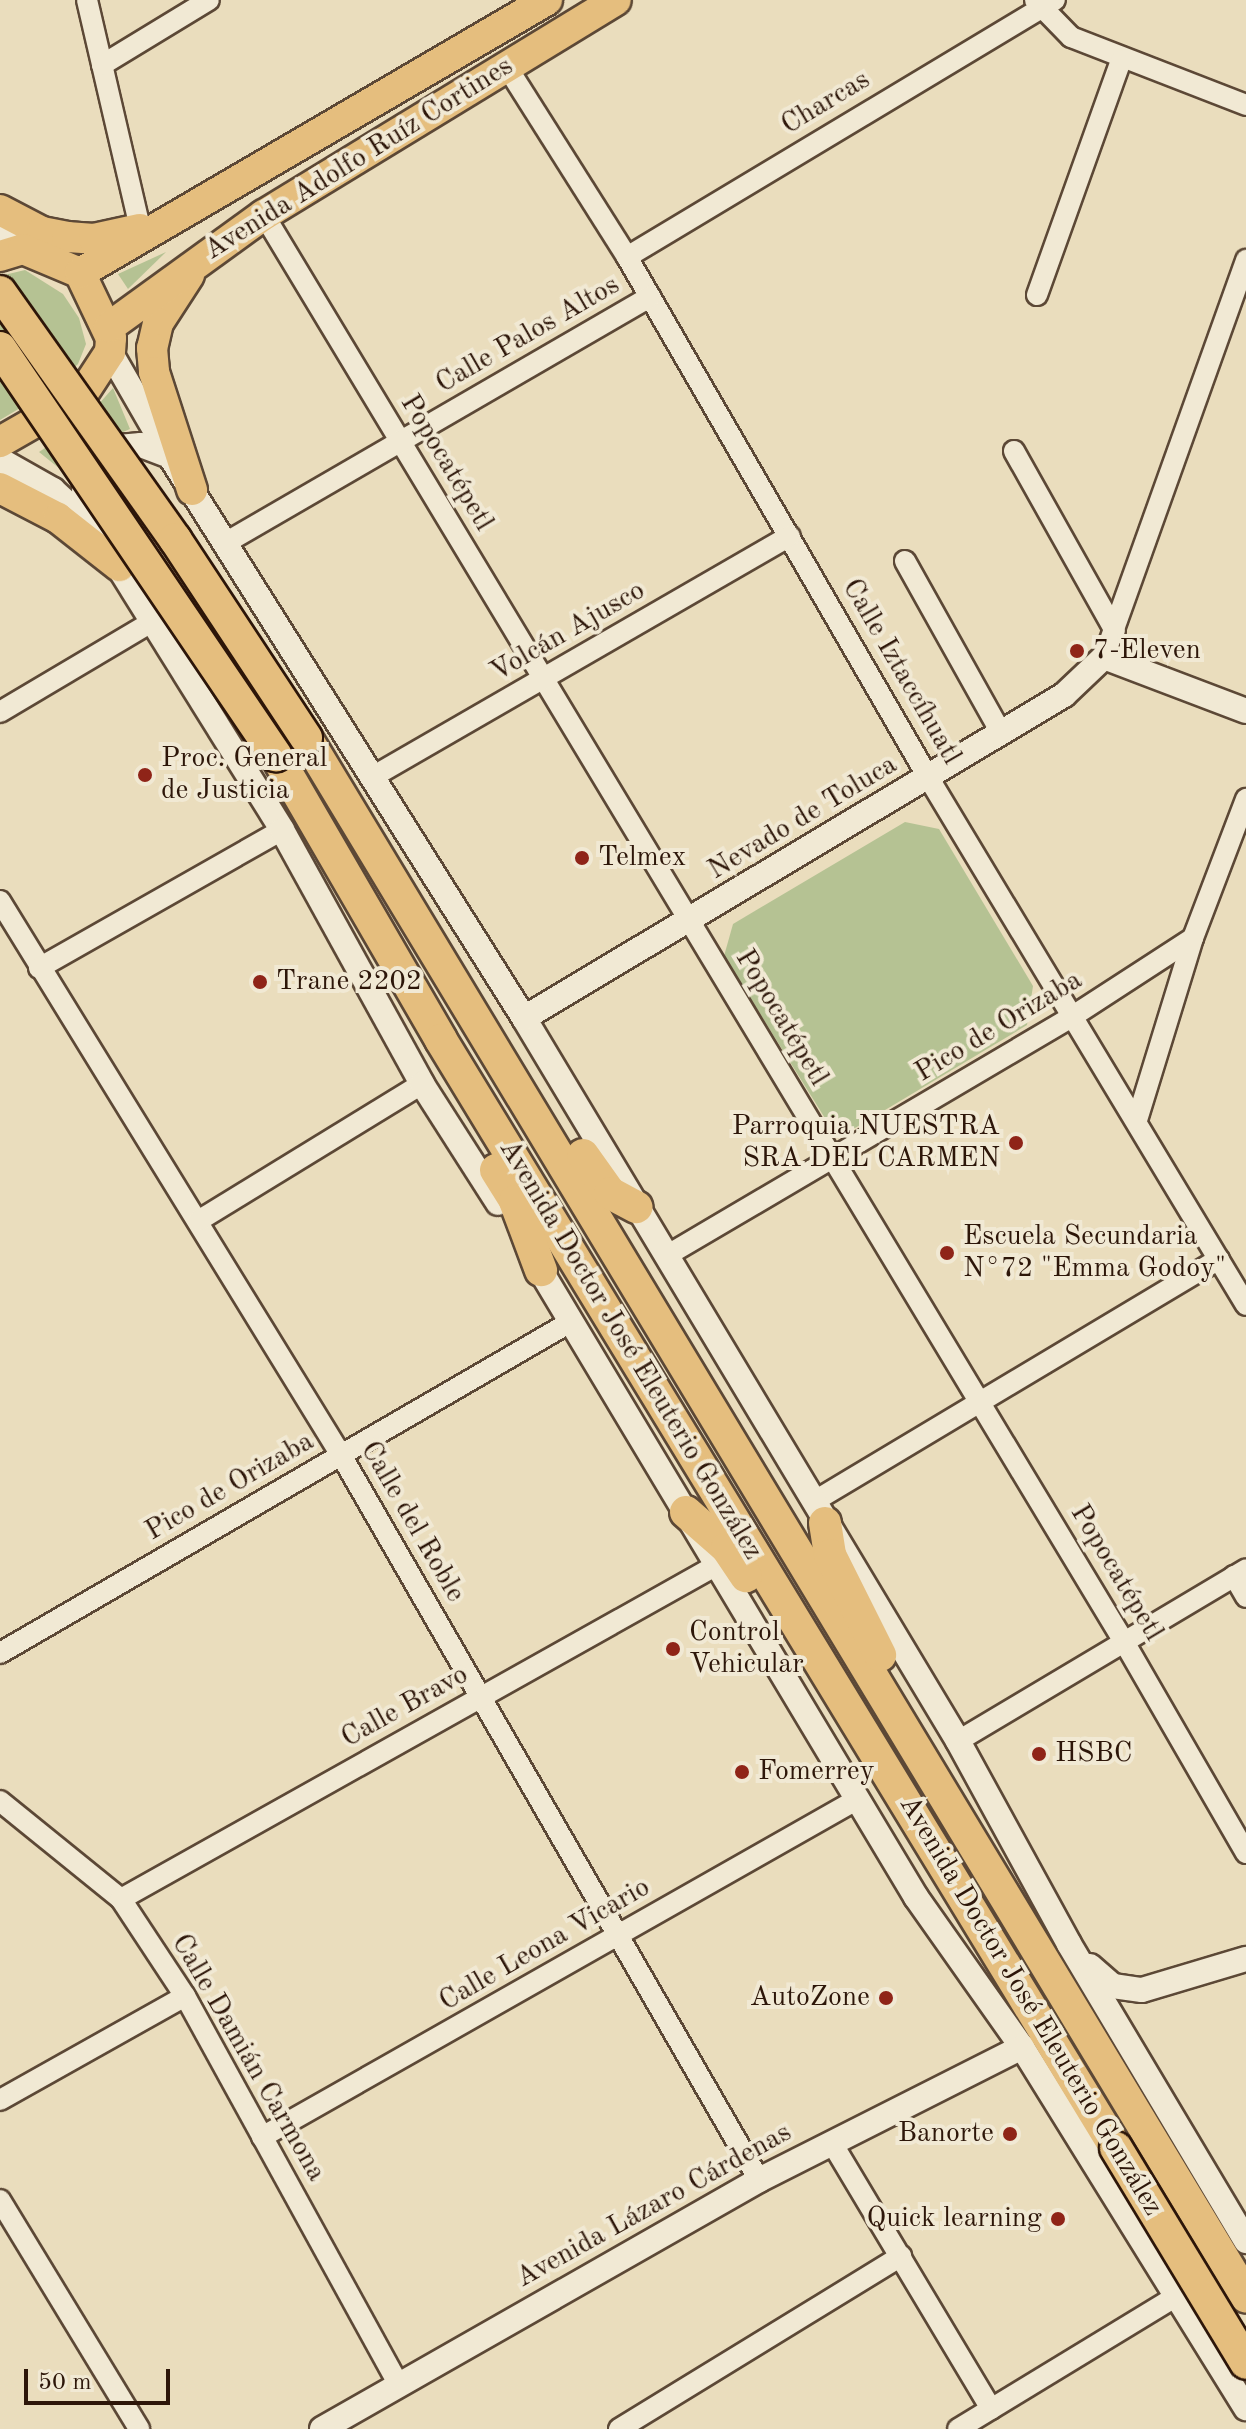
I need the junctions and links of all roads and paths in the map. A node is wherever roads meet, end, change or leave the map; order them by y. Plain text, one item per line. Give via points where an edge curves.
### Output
1 (87, 0) edge
2 (209, 0) edge
3 (547, 0) edge
4 (616, 0) edge
5 (1043, 3) edge
6 (1121, 61) junction
7 (102, 65) junction
8 (507, 67) junction
9 (1246, 105) edge
10 (0, 210) edge
11 (264, 215) junction
12 (142, 234) junction
13 (8, 246) edge
14 (204, 254) junction
15 (627, 257) junction
16 (1246, 260) edge
17 (80, 273) junction
18 (0, 292) edge
19 (1037, 295) dead end
20 (650, 297) junction
21 (109, 339) junction
22 (0, 348) edge
23 (400, 441) junction
24 (0, 442) edge
25 (1014, 451) dead end
26 (170, 456) junction
27 (0, 460) edge
28 (0, 488) edge
29 (192, 490) junction
30 (95, 529) junction
31 (790, 536) junction
32 (227, 542) junction
33 (905, 561) dead end
34 (119, 566) junction
35 (155, 620) junction
36 (1115, 631) junction
37 (1104, 657) junction
38 (543, 678) junction
39 (1246, 711) edge
40 (0, 712) edge
41 (1001, 733) junction
42 (374, 776) junction
43 (928, 777) junction
44 (1246, 799) edge
45 (282, 830) junction
46 (0, 901) edge
47 (689, 922) junction
48 (1193, 938) junction
49 (39, 968) junction
50 (1073, 1016) junction
51 (524, 1018) junction
52 (486, 1030) junction
53 (441, 1040) junction
54 (422, 1084) junction
55 (1137, 1120) junction
56 (833, 1160) junction
57 (636, 1207) junction
58 (198, 1221) junction
59 (666, 1256) junction
60 (1219, 1259) junction
61 (541, 1270) junction
62 (1246, 1305) edge
63 (572, 1321) junction
64 (979, 1401) junction
65 (341, 1455) junction
66 (686, 1512) junction
67 (819, 1513) junction
68 (717, 1565) junction
69 (1240, 1572) edge
70 (1246, 1597) edge
71 (1123, 1640) junction
72 (0, 1653) edge
73 (481, 1696) junction
74 (890, 1705) junction
75 (958, 1741) junction
76 (877, 1755) junction
77 (856, 1800) junction
78 (0, 1801) edge
79 (1246, 1853) edge
80 (121, 1899) junction
81 (619, 1935) junction
82 (1069, 1944) junction
83 (1246, 1959) edge
84 (185, 1996) junction
85 (1022, 2047) junction
86 (0, 2100) edge
87 (262, 2137) junction
88 (832, 2143) junction
89 (759, 2180) junction
90 (0, 2200) edge
91 (1246, 2241) edge
92 (901, 2256) junction
93 (1177, 2296) junction
94 (1246, 2296) edge
95 (1193, 2323) junction
96 (1246, 2328) edge
97 (1246, 2363) edge
98 (398, 2384) junction
99 (1246, 2408) edge
100 (991, 2409) junction
101 (139, 2429) edge
102 (322, 2429) edge
103 (619, 2429) edge
104 (958, 2429) edge

1 - 7 street
2 - 7 street
3 - 12 main road, Avenida Adolfo Ruíz Cortines via 191,212
4 - 8 main road, Avenida Adolfo Ruíz Cortines
5 - 6 street via 1071,37
5 - 15 street, Charcas
6 - 9 street
6 - 19 street
7 - 12 street
8 - 11 main road, Avenida Adolfo Ruíz Cortines
8 - 15 street, Calle Iztaccíhuatl
10 - 12 main road via 42,232 67,237
11 - 14 main road, Avenida Adolfo Ruíz Cortines
11 - 23 street, Popocatépetl
12 - 17 main road
13 - 17 main road
14 - 21 main road, Avenida Adolfo Ruíz Cortines
14 - 29 main road via 158,323 152,348 154,372
15 - 20 street, Calle Iztaccíhuatl
16 - 36 street
17 - 21 main road
18 - 52 highway, Avenida Doctor José Eleuterio González, bridge via 175,539 306,738
20 - 23 street, Calle Palos Altos
20 - 31 street, Calle Iztaccíhuatl
21 - 24 main road, Avenida Adolfo Ruíz Cortines via 82,395
21 - 26 street
22 - 53 highway, Avenida Doctor José Eleuterio González, bridge via 276,755
23 - 32 street, Calle Palos Altos
23 - 38 street, Popocatépetl
25 - 36 street
26 - 29 street
26 - 30 street via 131,444 99,458 84,486
27 - 30 street, Avenida Doctor José Eleuterio González via 53,490
28 - 34 main road via 58,518
29 - 32 street
30 - 34 street, Avenida Doctor José Eleuterio González
31 - 38 street, Volcán Ajusco
31 - 43 street, Calle Iztaccíhuatl
32 - 42 street
33 - 41 street
34 - 35 street, Avenida Doctor José Eleuterio González
35 - 40 street
35 - 45 street, Avenida Doctor José Eleuterio González
36 - 37 street
37 - 39 street
37 - 41 street, Nevado de Toluca via 1077,686
38 - 42 street, Volcán Ajusco
38 - 47 street, Popocatépetl
41 - 43 street, Nevado de Toluca
42 - 51 street
43 - 47 street, Nevado de Toluca
43 - 50 street, Calle Iztaccíhuatl
44 - 48 street
45 - 49 street
45 - 54 street, Avenida Doctor José Eleuterio González
46 - 49 street, Calle del Roble
47 - 51 street, Nevado de Toluca
47 - 56 street, Popocatépetl
48 - 50 street, Pico de Orizaba
48 - 55 street
49 - 58 street, Calle del Roble
50 - 55 street, Calle Iztaccíhuatl
50 - 56 street, Pico de Orizaba
51 - 57 street
52 - 57 highway via 514,1045 600,1181
52 - 74 highway, Avenida Doctor José Eleuterio González
53 - 61 highway via 459,1109 515,1201
53 - 76 highway, Avenida Doctor José Eleuterio González
54 - 58 street
54 - 61 street, Avenida Doctor José Eleuterio González
55 - 60 street, Calle Iztaccíhuatl
56 - 59 street, Pico de Orizaba
56 - 64 street, Popocatépetl
57 - 59 street
58 - 65 street, Calle del Roble
59 - 67 street
60 - 62 street, Calle Iztaccíhuatl
60 - 64 street
61 - 63 street, Avenida Doctor José Eleuterio González
63 - 65 street, Pico de Orizaba
63 - 66 street, Avenida Doctor José Eleuterio González
64 - 67 street
64 - 71 street, Popocatépetl
65 - 72 street, Pico de Orizaba
65 - 73 street, Calle del Roble
66 - 68 street, Avenida Doctor José Eleuterio González
66 - 76 highway via 727,1548 831,1715
67 - 74 highway via 830,1555 881,1659
67 - 75 street
68 - 73 street, Calle Bravo
68 - 77 street, Avenida Doctor José Eleuterio González
69 - 70 street
69 - 71 street
71 - 75 street
71 - 79 street, Popocatépetl
73 - 80 street, Calle Bravo
73 - 81 street, Calle del Roble
74 - 94 highway, Avenida Doctor José Eleuterio González
75 - 82 street
76 - 97 highway, Avenida Doctor José Eleuterio González, bridge
77 - 81 street, Calle Leona Vicario
77 - 85 street, Avenida Doctor José Eleuterio González via 916,1897
78 - 80 street, Calle Damián Carmona
80 - 84 street, Calle Damián Carmona
81 - 87 street, Calle Leona Vicario
81 - 89 street, Calle del Roble
82 - 83 street via 1098,1974 1125,1990
82 - 91 street
84 - 86 street
84 - 87 street, Calle Damián Carmona
85 - 88 street, Avenida Lázaro Cárdenas
85 - 93 street, Avenida Doctor José Eleuterio González
87 - 98 street, Calle Damián Carmona
88 - 89 street, Avenida Lázaro Cárdenas
88 - 92 street
89 - 98 street, Avenida Lázaro Cárdenas
90 - 101 street
92 - 100 street
92 - 103 street
93 - 95 street, Avenida Doctor José Eleuterio González
93 - 100 street
95 - 96 street via 1214,2336
95 - 99 street, Avenida Doctor José Eleuterio González
98 - 102 street, Avenida Lázaro Cárdenas
100 - 104 street

